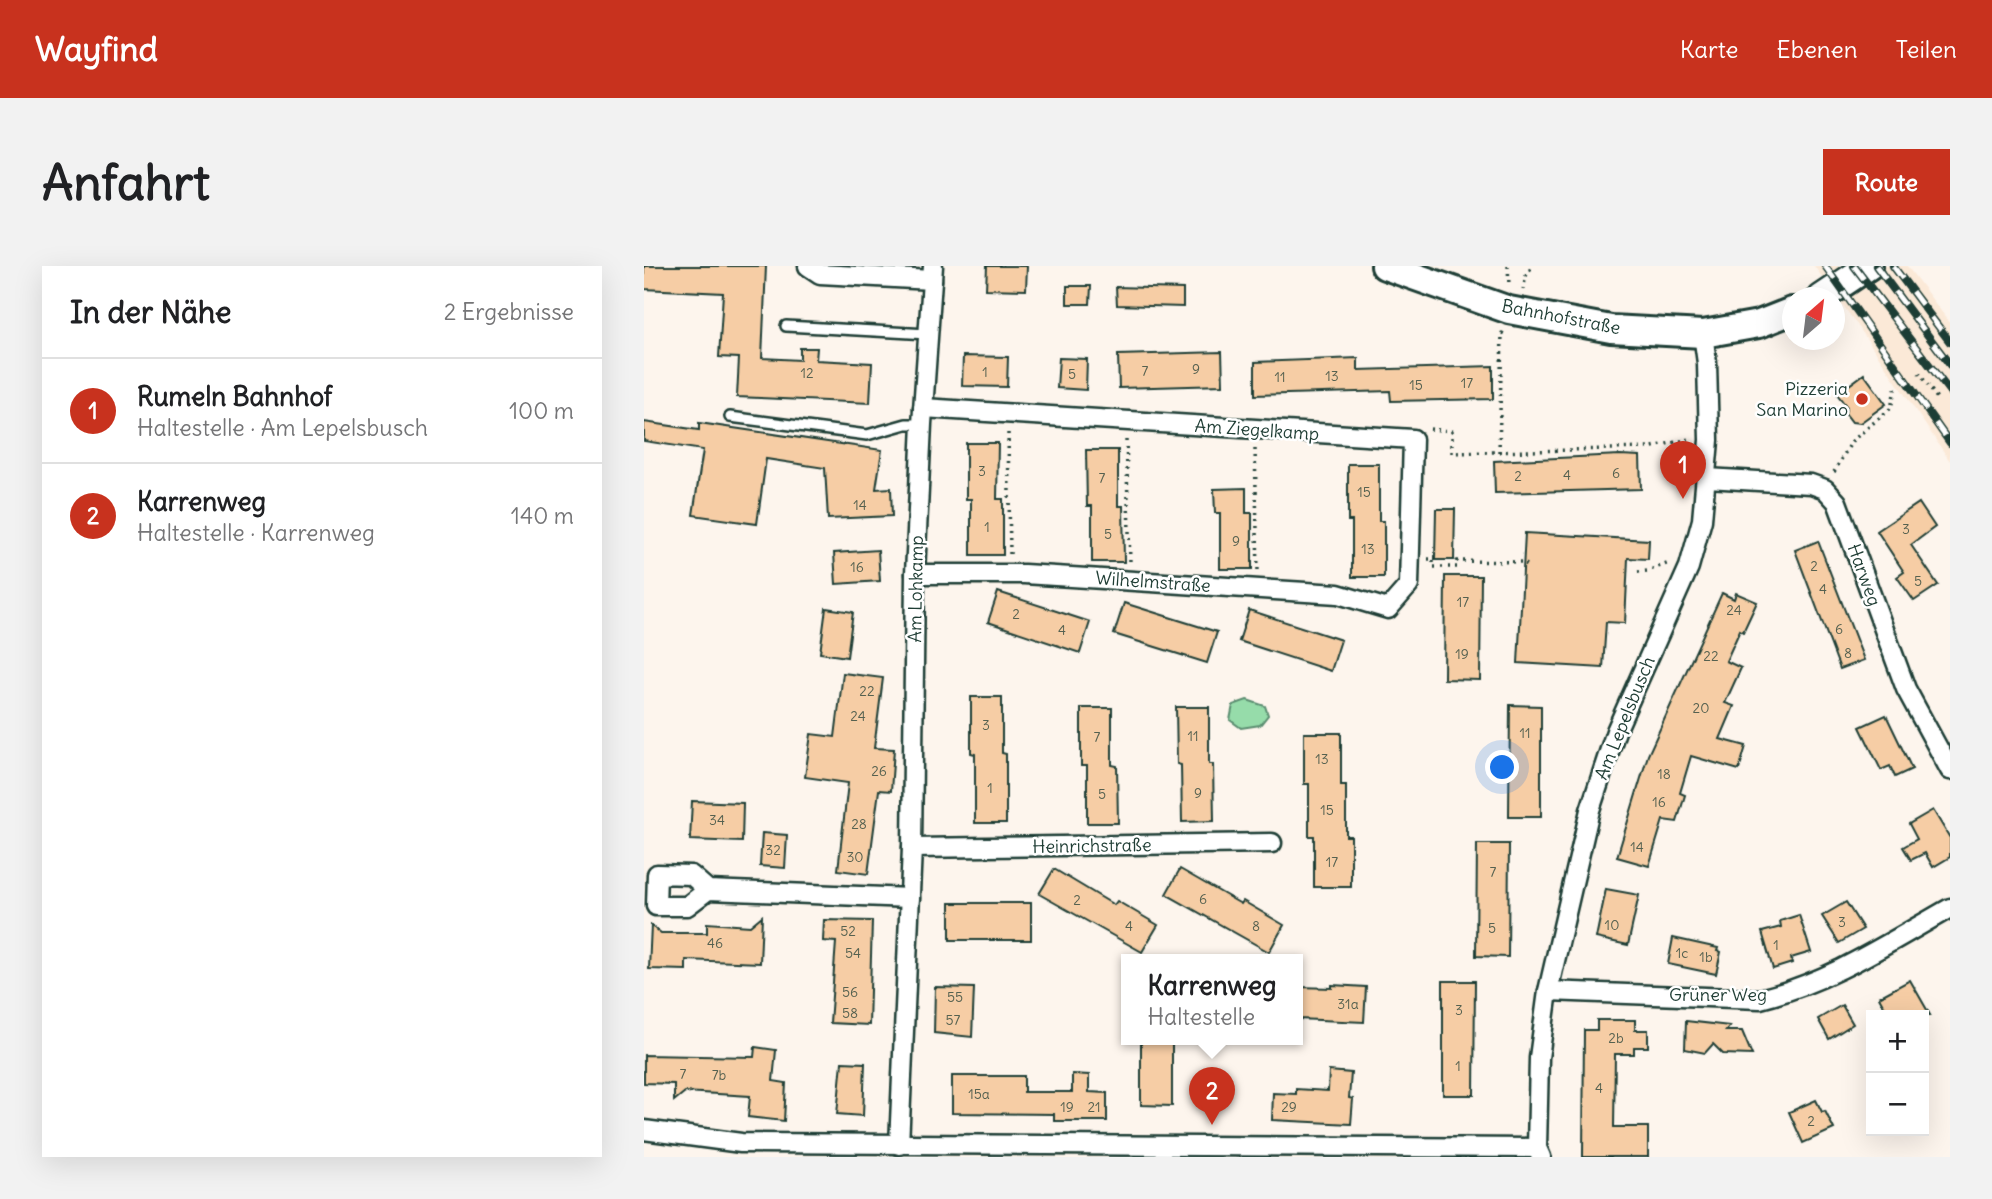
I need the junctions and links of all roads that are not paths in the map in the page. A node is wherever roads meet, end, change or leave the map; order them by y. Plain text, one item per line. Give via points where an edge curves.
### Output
1 (808, 266) edge
2 (1385, 266) edge
3 (1869, 266) edge
4 (933, 273) edge
5 (1838, 287) edge
6 (1782, 315) edge
7 (786, 326) dead end
8 (928, 334) junction
9 (1703, 334) junction
10 (922, 416) junction
11 (730, 417) dead end
12 (1707, 478) junction
13 (915, 574) junction
14 (1388, 609) joint
15 (1950, 770) edge
16 (1272, 843) dead end
17 (912, 848) junction
18 (708, 890) dead end
19 (910, 898) junction
20 (1950, 908) edge
21 (1548, 991) junction
22 (644, 1130) edge
23 (899, 1145) junction
24 (740, 1150) edge
25 (1059, 1151) edge
26 (1188, 1152) edge
27 (1213, 1152) edge
28 (1539, 1152) edge

1 - 4 street, Am Lohkamp via 820,274
2 - 9 main road, Bahnhofstraße via 1521,312 1611,329
3 - 5 main road
4 - 8 street, Am Lohkamp
6 - 9 main road, Bahnhofstraße
7 - 8 lane
8 - 10 street, Am Lohkamp
9 - 12 street, Am Lepelsbusch
10 - 11 lane via 867,435
10 - 13 street, Am Lohkamp
10 - 14 street, Am Ziegelkamp via 1008,414 1413,439 1409,585
12 - 15 street, Harweg via 1811,484 1825,489 1837,502 1906,688
12 - 21 street, Am Lepelsbusch via 1689,568 1611,744 1590,810
13 - 14 street, Wilhelmstraße via 1010,574 1338,594
13 - 17 street, Am Lohkamp
16 - 17 street, Heinrichstraße
17 - 19 street, Am Lohkamp
18 - 19 street
19 - 23 street, Am Lohkamp
20 - 21 street, Grüner Weg via 1831,975 1760,999
21 - 28 street, Am Lepelsbusch via 1539,1058
22 - 24 street
23 - 24 street
23 - 25 street
25 - 26 street
26 - 27 street
27 - 28 street

